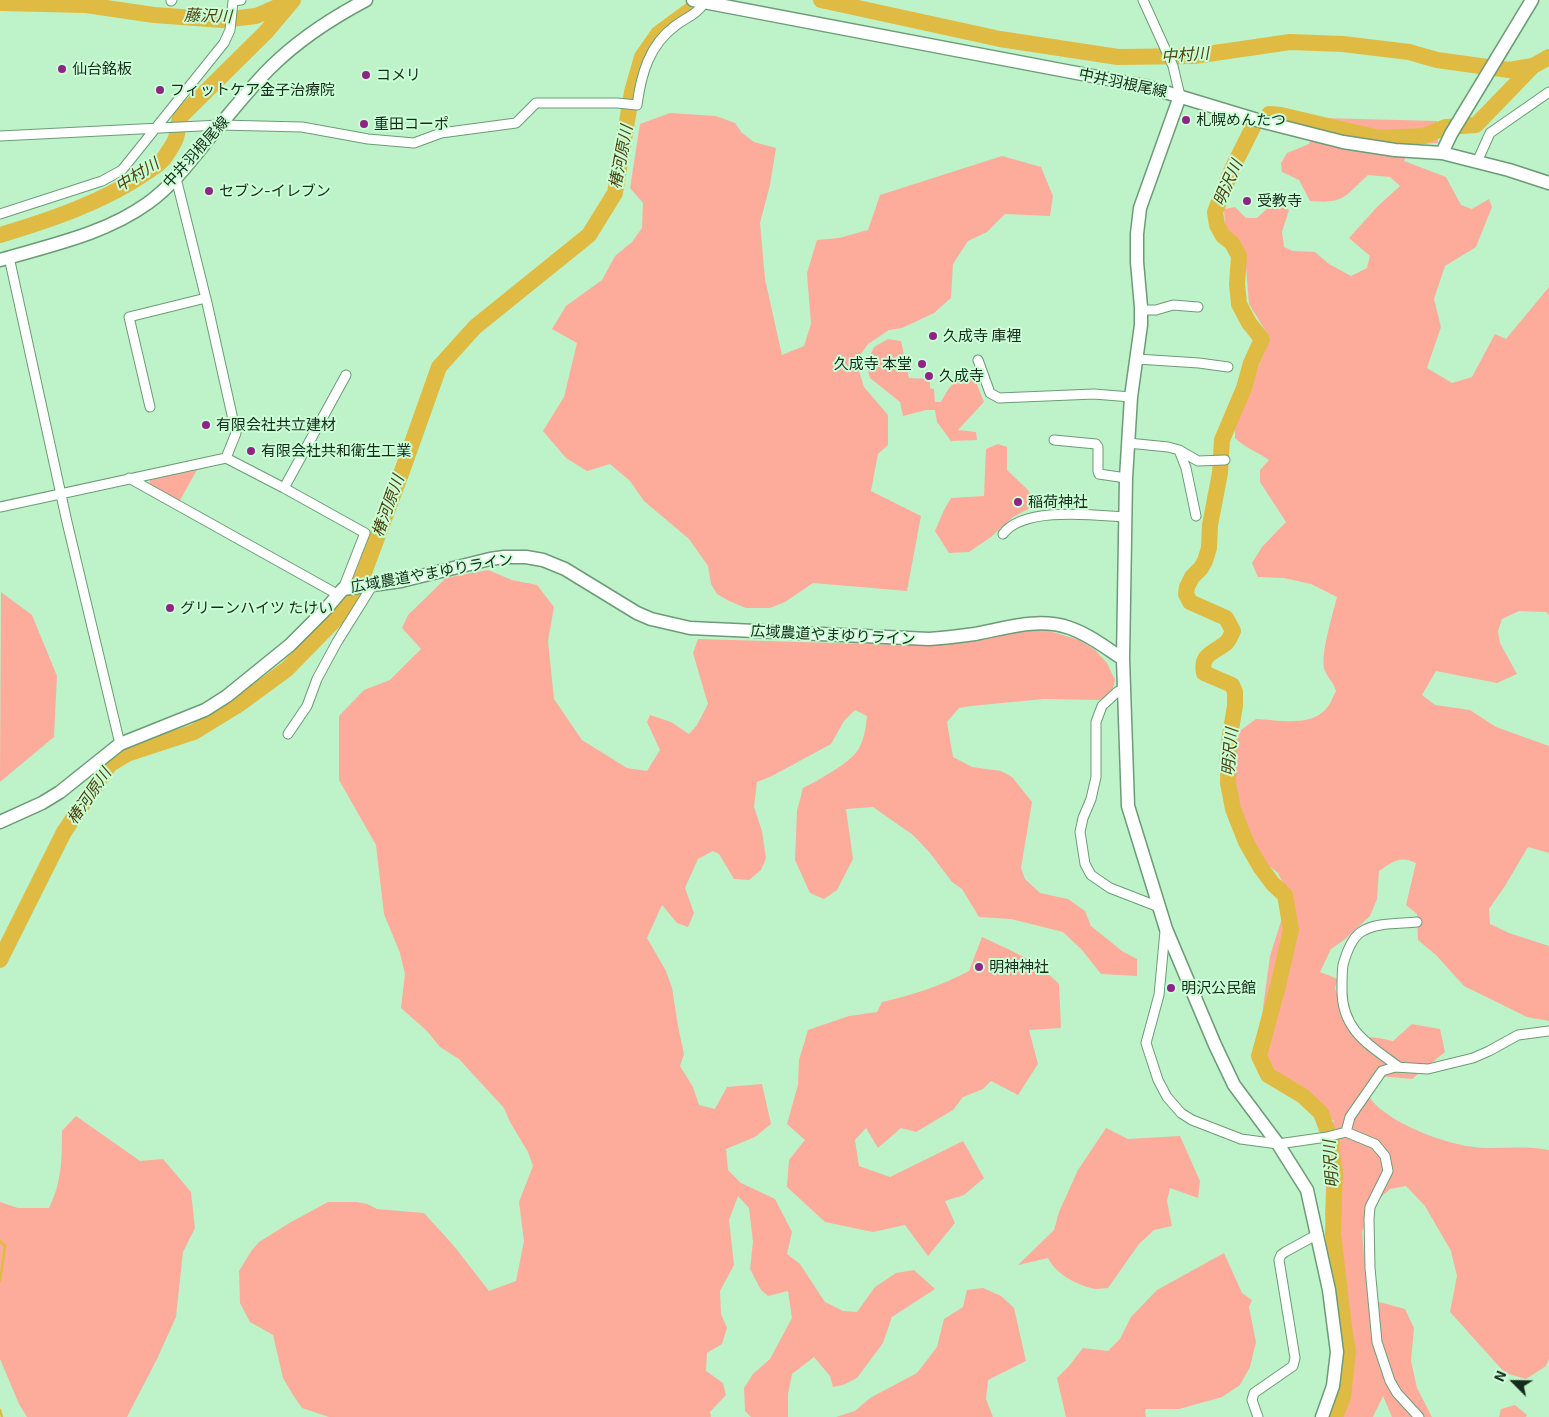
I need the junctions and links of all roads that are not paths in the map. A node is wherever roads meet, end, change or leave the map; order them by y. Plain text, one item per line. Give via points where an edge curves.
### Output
1 (366, 0) edge
2 (1143, 0) edge
3 (1532, 0) edge
4 (237, 1) edge
5 (699, 1) edge
6 (1549, 92) edge
7 (1180, 96) junction
8 (220, 124) junction
9 (158, 128) junction
10 (0, 136) edge
11 (1442, 153) junction
12 (1477, 162) junction
13 (176, 178) junction
14 (1549, 183) edge
15 (0, 214) edge
16 (4, 258) edge
17 (206, 298) junction
18 (1198, 308) dead end
19 (1141, 310) junction
20 (1137, 359) junction
21 (978, 360) dead end
22 (1228, 367) dead end
23 (346, 376) dead end
24 (1131, 397) junction
25 (150, 407) dead end
26 (1054, 440) dead end
27 (1128, 443) junction
28 (1179, 450) junction
29 (226, 458) junction
30 (1225, 460) dead end
31 (129, 478) junction
32 (1126, 478) junction
33 (284, 488) junction
34 (61, 493) junction
35 (0, 507) edge
36 (1196, 516) dead end
37 (1126, 517) junction
38 (1003, 534) dead end
39 (368, 586) junction
40 (340, 591) junction
41 (1123, 659) junction
42 (1125, 688) junction
43 (288, 734) dead end
44 (120, 744) junction
45 (0, 822) edge
46 (1159, 907) junction
47 (1417, 922) dead end
48 (1166, 929) junction
49 (1549, 1031) edge
50 (1399, 1067) junction
51 (1346, 1132) junction
52 (1278, 1144) junction
53 (1318, 1234) junction
54 (1258, 1417) edge
55 (1322, 1417) edge
56 (1420, 1417) edge

1 - 8 street, 中井羽根尾線 via 304,39 271,68
2 - 7 street via 1173,66
3 - 11 street
4 - 9 street via 224,43
5 - 7 street, 中井羽根尾線 via 1146,86
5 - 8 street via 698,13 674,27 654,48 640,84 637,105 536,103 516,123 441,133 414,143 302,128
6 - 12 street via 1490,133
7 - 11 street, 中井羽根尾線 via 1343,142
7 - 19 street via 1140,208 1137,262
8 - 9 street
8 - 13 street, 中井羽根尾線
9 - 10 street
9 - 15 street via 122,170 102,181
11 - 12 street, 中井羽根尾線
12 - 14 street, 中井羽根尾線
13 - 16 street, 中井羽根尾線 via 148,202 115,223
13 - 17 street
16 - 34 street
17 - 25 street via 129,317
17 - 29 street via 236,433
18 - 19 street via 1174,305
19 - 20 street
20 - 22 street
20 - 24 street
21 - 24 street via 990,393 999,398 1094,394
23 - 33 street
24 - 27 street
26 - 32 street via 1096,444 1099,474
27 - 28 street
27 - 32 street
28 - 30 street via 1198,461
28 - 36 street
29 - 31 street
29 - 33 street
31 - 34 street
31 - 40 street
32 - 37 street
33 - 40 street via 365,533
34 - 35 street
34 - 44 street
37 - 38 street via 1087,514 1034,516 1008,527
37 - 41 street
39 - 40 street, 広域農道やまゆりライン
39 - 41 street, 広域農道やまゆりライン via 490,559 526,557 543,560 565,570 637,613 690,628 929,639 1033,622 1054,624 1087,635
39 - 43 street via 317,679 307,706
40 - 44 street, 広域農道やまゆりライン via 290,645 227,696 206,710
41 - 42 street
42 - 46 street via 1128,806
42 - 46 street via 1102,706 1096,722 1096,777 1080,832 1085,864 1091,875 1110,888
44 - 45 street, 広域農道やまゆりライン via 60,792
46 - 48 street
47 - 50 street via 1377,926 1361,932 1352,943 1342,969 1343,1007 1350,1023 1362,1038
48 - 52 street via 1234,1085
48 - 52 street via 1159,995 1146,1043 1158,1080 1180,1113 1241,1139
49 - 50 street via 1518,1035 1473,1058 1428,1069
50 - 51 street via 1382,1071 1350,1117
51 - 52 street
51 - 56 street via 1375,1144 1385,1156 1388,1171 1370,1207 1369,1219 1377,1342 1390,1381
52 - 53 street via 1307,1190
53 - 54 street via 1285,1252 1279,1260 1295,1358 1293,1366 1254,1393 1252,1400
53 - 55 street via 1337,1352 1333,1386

